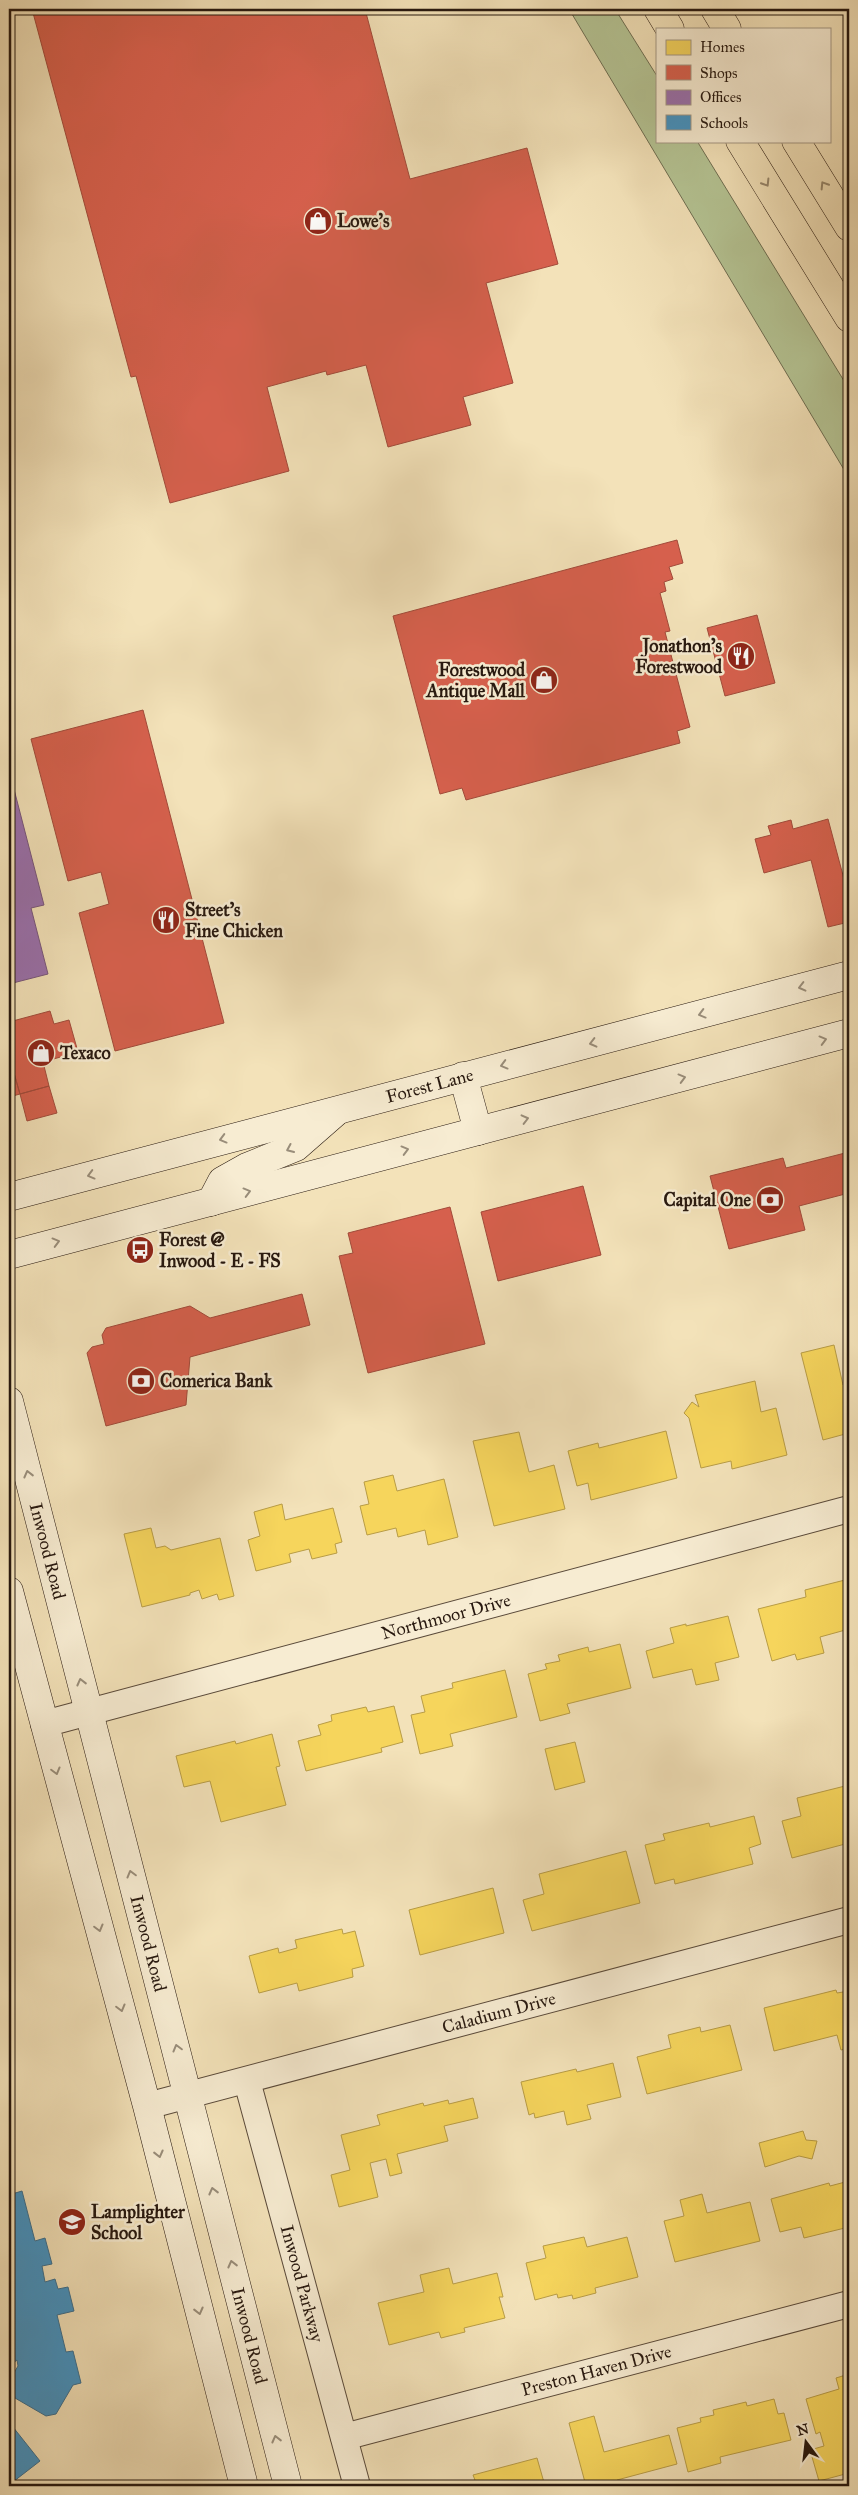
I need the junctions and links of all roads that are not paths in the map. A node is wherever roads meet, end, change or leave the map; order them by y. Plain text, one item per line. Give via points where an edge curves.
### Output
1 (658, 9) edge
2 (714, 9) edge
3 (669, 28) edge
4 (726, 28) edge
5 (741, 142) edge
6 (797, 142) edge
7 (849, 227) edge
8 (849, 318) edge
9 (849, 975) edge
10 (849, 1034) edge
11 (463, 1076) junction
12 (341, 1108) junction
13 (478, 1131) junction
14 (9, 1197) edge
15 (211, 1202) junction
16 (9, 1255) edge
17 (9, 1401) edge
18 (849, 1509) edge
19 (9, 1591) edge
20 (89, 1712) junction
21 (44, 1724) junction
22 (849, 1920) edge
23 (247, 2081) junction
24 (189, 2095) junction
25 (147, 2106) junction
26 (849, 2304) edge
27 (344, 2437) junction
28 (244, 2486) edge
29 (288, 2486) edge
30 (357, 2486) edge

1 - 3 highway
2 - 4 highway
5 -> 8 highway
7 -> 6 highway
9 -> 11 main road, Forest Lane
13 -> 10 main road
11 - 12 main road, Forest Lane
11 - 13 main road
12 -> 14 main road, Forest Lane
12 -> 15 main road via 296,1147 222,1181
15 -> 13 main road
16 -> 15 main road
20 -> 17 main road, Inwood Road
18 - 20 street, Northmoor Drive
19 - 21 main road
20 - 21 street, Northmoor Drive
24 -> 20 main road, Inwood Road
21 -> 25 main road
22 - 23 street, Caladium Drive
23 - 24 street, Caladium Drive
23 - 27 street, Inwood Parkway
24 - 25 street, Caladium Drive
29 -> 24 main road, Inwood Road
25 -> 28 main road
26 - 27 street, Preston Haven Drive
27 - 30 street, Inwood Parkway

